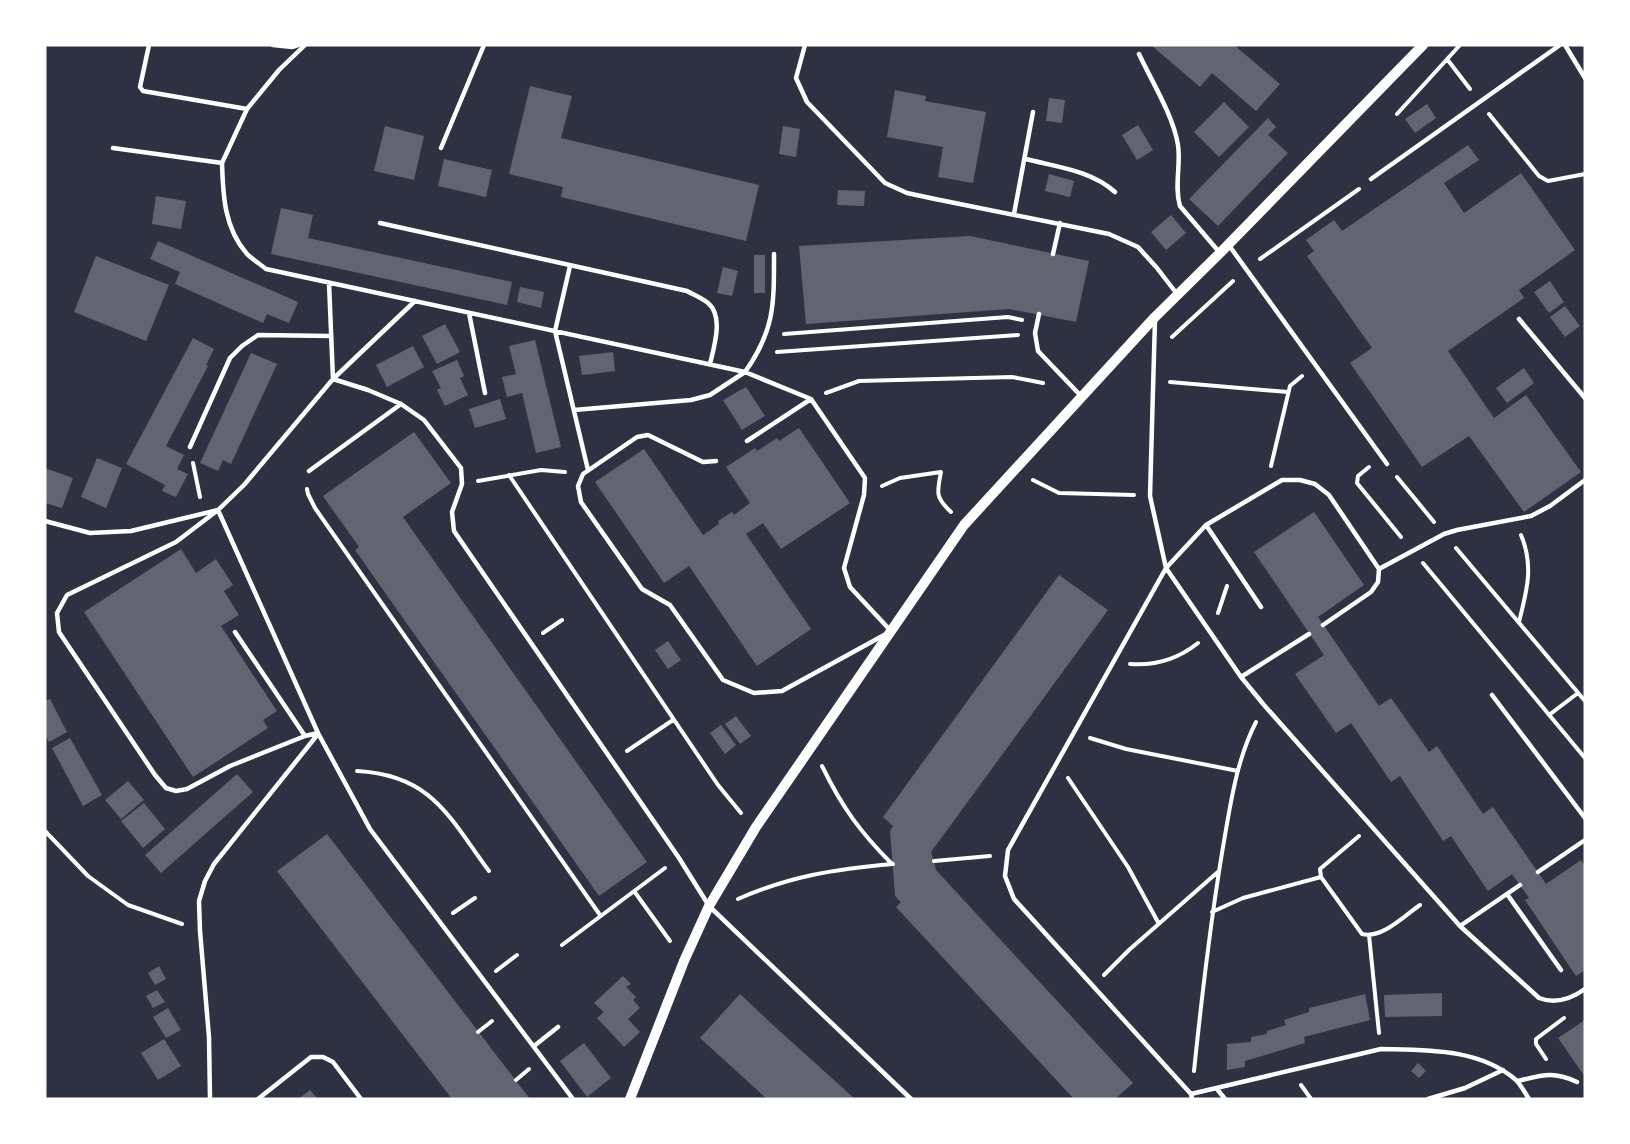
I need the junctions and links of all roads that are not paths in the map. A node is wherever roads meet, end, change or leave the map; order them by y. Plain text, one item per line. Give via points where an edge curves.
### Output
1 (149, 45) edge
2 (273, 45) edge
3 (298, 45) edge
4 (305, 45) edge
5 (484, 45) edge
6 (805, 45) edge
7 (1423, 45) edge
8 (1562, 45) edge
9 (1139, 54) dead end
10 (1585, 78) edge
11 (247, 108) junction
12 (1033, 112) dead end
13 (113, 148) dead end
14 (441, 148) dead end
15 (1026, 159) junction
16 (222, 163) junction
17 (1371, 180) dead end
18 (1115, 192) dead end
19 (1014, 214) junction
20 (380, 223) dead end
21 (1060, 223) junction
22 (1228, 244) junction
23 (1220, 253) junction
24 (774, 254) dead end
25 (1053, 254) dead end
26 (570, 266) junction
27 (329, 283) junction
28 (1177, 294) junction
29 (415, 301) junction
30 (469, 313) junction
31 (1039, 314) dead end
32 (1155, 317) junction
33 (1519, 319) dead end
34 (555, 331) junction
35 (331, 336) junction
36 (710, 364) junction
37 (744, 372) junction
38 (333, 380) junction
39 (1077, 392) junction
40 (485, 393) dead end
41 (1585, 398) edge
42 (811, 399) junction
43 (401, 404) junction
44 (574, 410) junction
45 (747, 441) dead end
46 (190, 447) road end
47 (716, 461) dead end
48 (1387, 464) road end
49 (588, 470) junction
50 (309, 471) road end
51 (1585, 480) edge
52 (218, 510) junction
53 (45, 521) edge
54 (1206, 525) junction
55 (1166, 568) junction
56 (1379, 570) junction
57 (1260, 607) dead end
58 (1323, 625) dead end
59 (891, 631) junction
60 (235, 632) dead end
61 (1309, 634) dead end
62 (1241, 677) junction
63 (1492, 695) dead end
64 (318, 733) junction
65 (305, 736) junction
66 (1585, 818) edge
67 (1585, 840) edge
68 (1538, 872) dead end
69 (1520, 885) dead end
70 (1507, 894) junction
71 (709, 906) junction
72 (1460, 926) junction
73 (1561, 970) dead end
74 (1585, 990) edge
75 (558, 1027) dead end
76 (534, 1046) junction
77 (1503, 1070) junction
78 (1518, 1081) junction
79 (1577, 1082) dead end
80 (1217, 1089) junction
81 (1191, 1096) edge
82 (210, 1099) edge
83 (258, 1099) edge
84 (361, 1099) edge
85 (573, 1099) edge
86 (630, 1099) edge
87 (911, 1099) edge
88 (1225, 1099) edge
89 (1428, 1099) edge
90 (1529, 1099) edge

1 - 11 lane via 140,87 143,91
2 - 3 lane
4 - 11 lane
5 - 14 lane
6 - 19 lane via 796,78 807,102 885,183 907,193
7 - 22 street
8 - 10 lane
8 - 17 lane
9 - 23 lane via 1178,143 1180,206
11 - 16 lane
12 - 15 lane
13 - 16 lane
15 - 18 lane via 1089,175
15 - 19 lane
16 - 27 lane via 224,201 231,229 247,254 266,269
19 - 21 lane
20 - 26 lane
21 - 25 lane
21 - 28 lane via 1109,234 1138,247
22 - 23 street
22 - 48 lane
23 - 28 street
24 - 37 lane via 774,304 758,353
26 - 34 lane
26 - 36 lane via 687,291 708,302 716,321
27 - 29 lane
27 - 35 lane
28 - 32 street
29 - 30 lane
29 - 38 lane
30 - 34 lane
30 - 40 lane
31 - 39 lane via 1035,333 1038,351
32 - 39 street
32 - 55 lane via 1150,496
33 - 41 lane
34 - 36 lane
34 - 44 lane
35 - 38 lane
35 - 46 lane via 258,335 242,346 230,358
36 - 37 lane
37 - 42 lane
37 - 44 lane via 710,395 691,400
38 - 43 lane
38 - 52 lane
39 - 59 street via 964,525
42 - 45 lane
42 - 59 lane via 865,478 844,568 850,587
43 - 50 lane
43 - 71 lane via 424,420 460,468 462,484 452,512 454,531
44 - 49 lane
47 - 49 lane via 703,462 648,435 637,437
49 - 59 lane via 578,486 580,502 642,589 670,606 723,680 754,693 782,691
51 - 56 lane via 1532,516 1444,534
52 - 53 lane via 131,531 90,533
52 - 64 lane
52 - 65 lane via 176,542 67,595 57,613 59,632 166,788 187,789 230,766
54 - 55 lane
54 - 56 lane via 1282,480 1316,484 1329,495
54 - 57 lane
55 - 62 lane
55 - 81 lane via 1008,850 1005,876 1014,900
56 - 58 lane via 1378,582 1371,592
59 - 71 street via 756,827
60 - 65 lane
61 - 62 lane
62 - 72 lane
63 - 66 lane
64 - 65 lane
64 - 76 lane via 370,829
64 - 82 lane via 205,880 199,901
67 - 68 lane
69 - 70 lane
70 - 72 lane
70 - 73 lane
71 - 86 street
71 - 87 lane
72 - 74 lane via 1539,998 1572,999
75 - 76 lane
76 - 85 lane
77 - 78 lane
77 - 80 lane via 1451,1052 1381,1049
77 - 89 lane via 1465,1088
78 - 79 lane via 1550,1074
78 - 90 lane
80 - 81 lane
80 - 88 lane
83 - 84 lane via 311,1057 323,1057 333,1062

